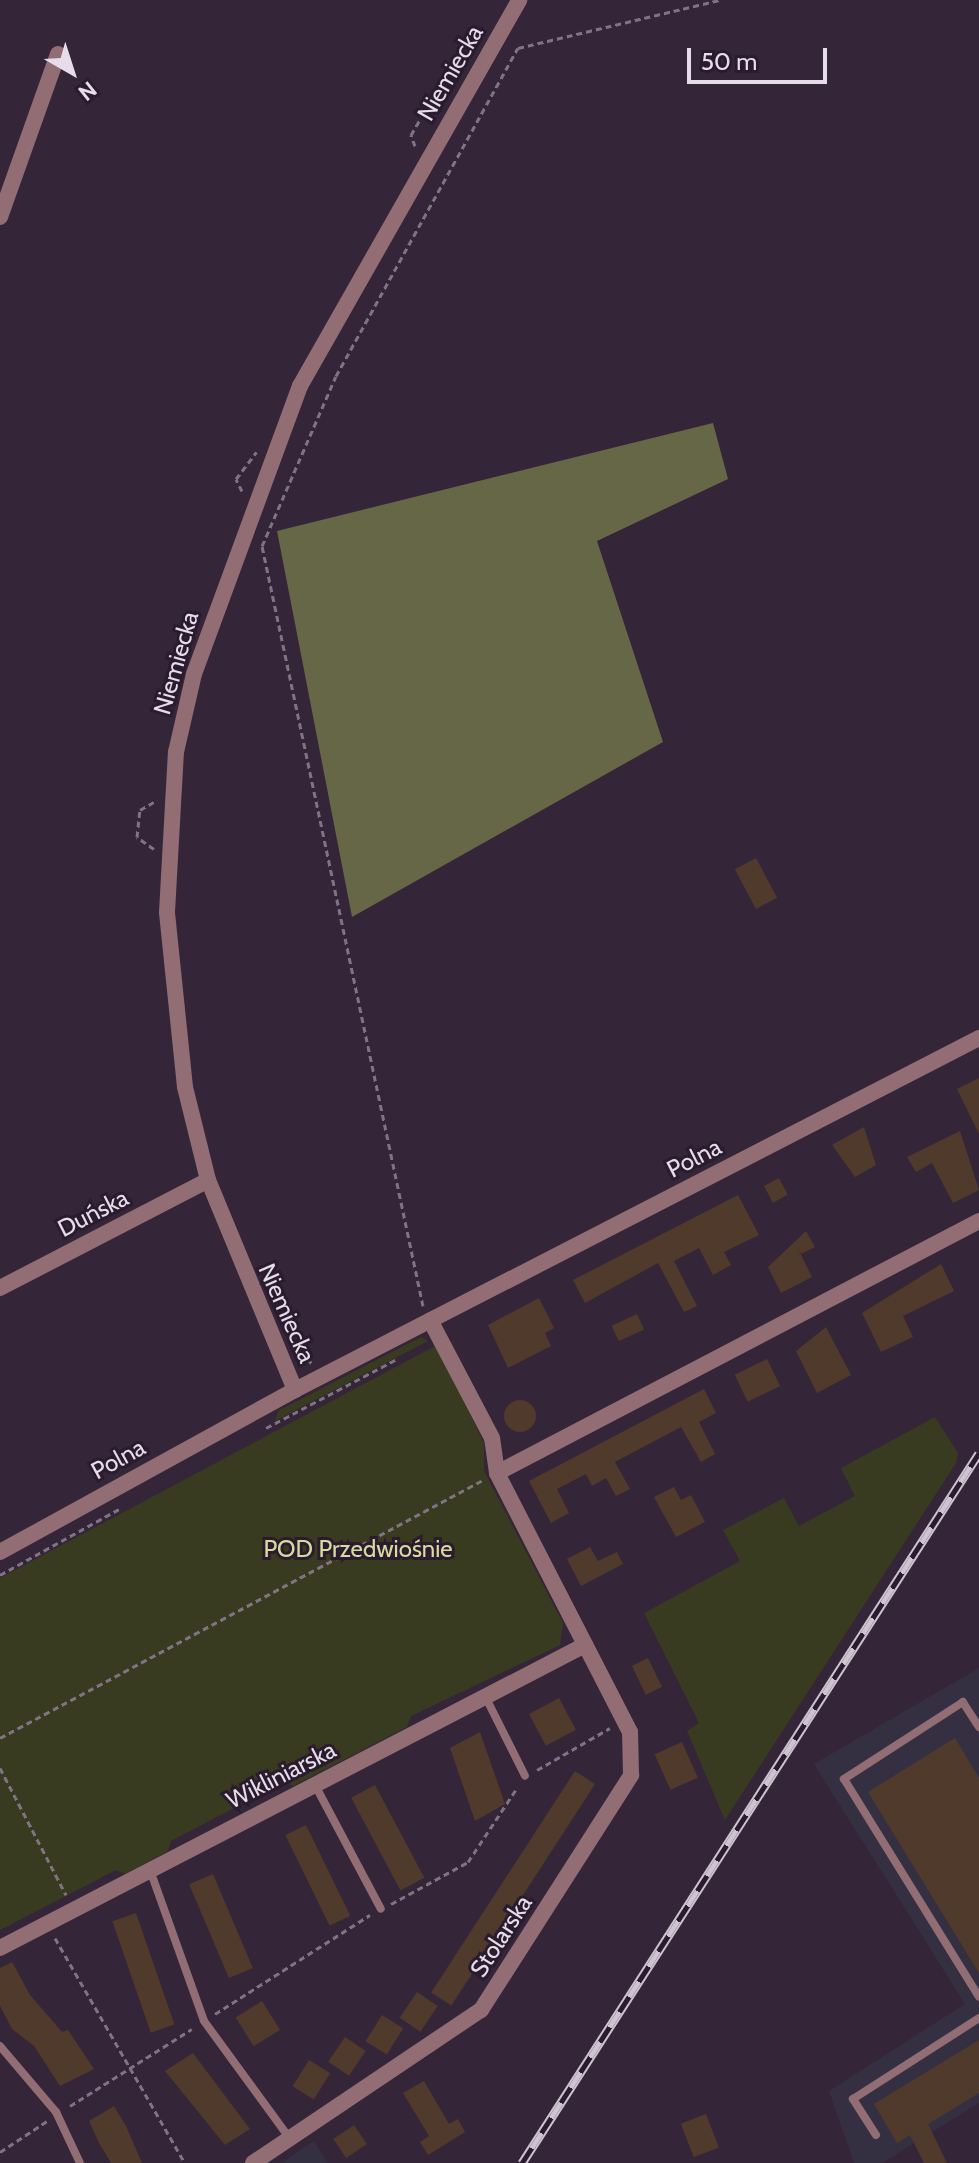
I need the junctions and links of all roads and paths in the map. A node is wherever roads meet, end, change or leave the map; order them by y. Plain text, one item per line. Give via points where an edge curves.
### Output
1 (519, 0) edge
2 (719, 0) edge
3 (58, 54) dead end
4 (440, 110) dead end
5 (417, 150) dead end
6 (0, 217) edge
7 (262, 448) dead end
8 (245, 496) dead end
9 (270, 502) dead end
10 (251, 555) dead end
11 (160, 786) dead end
12 (155, 863) dead end
13 (979, 1038) edge
14 (208, 1180) junction
15 (979, 1221) edge
16 (0, 1288) edge
17 (430, 1320) junction
18 (287, 1343) dead end
19 (412, 1351) dead end
20 (315, 1365) dead end
21 (295, 1390) junction
22 (262, 1430) dead end
23 (492, 1475) junction
24 (122, 1507) dead end
25 (0, 1552) edge
26 (0, 1575) edge
27 (585, 1645) junction
28 (485, 1696) junction
29 (624, 1720) junction
30 (979, 1727) edge
31 (0, 1738) edge
32 (0, 1768) edge
33 (525, 1776) junction
34 (315, 1785) junction
35 (150, 1870) junction
36 (73, 1909) junction
37 (381, 1909) junction
38 (47, 1923) junction
39 (0, 1948) edge
40 (979, 1997) edge
41 (979, 2018) edge
42 (204, 2021) junction
43 (0, 2046) edge
44 (127, 2071) junction
45 (57, 2114) junction
46 (876, 2135) dead end
47 (290, 2139) junction
48 (0, 2152) edge
49 (80, 2163) edge
50 (185, 2163) edge
51 (253, 2163) edge

1 - 14 street, Niemiecka via 300,386 194,674 176,752 167,912 172,999
2 - 17 path via 518,48 336,376 262,546
3 - 6 street
4 - 5 path via 423,114 411,135
7 - 8 path via 245,458 236,479
9 - 10 path
11 - 12 path via 158,799 140,810 137,837 154,849
13 - 17 street, Polna
14 - 16 street, Duńska
14 - 21 street, Niemiecka
15 - 23 street
17 - 21 street, Polna
17 - 23 street via 492,1438
18 - 20 path
19 - 22 path
21 - 25 street, Polna
23 - 27 street
23 - 31 path
24 - 26 path
27 - 28 street, Wikliniarska
27 - 29 street, Stolarska
28 - 33 lane
28 - 34 street, Wikliniarska
29 - 33 path
29 - 47 street, Stolarska via 634,1755 626,1785 487,2003
30 - 40 lane via 963,1702 844,1779
32 - 36 path
33 - 37 path via 468,1862
34 - 35 street, Wikliniarska
34 - 37 lane
35 - 36 street, Wikliniarska
35 - 42 lane
36 - 38 street, Wikliniarska
37 - 42 path via 280,1966
38 - 39 street, Wikliniarska
38 - 44 path
41 - 46 lane via 853,2099
42 - 44 path
42 - 47 lane
43 - 45 lane
44 - 45 path
44 - 50 path
45 - 48 path
45 - 49 lane
47 - 51 street, Stolarska

